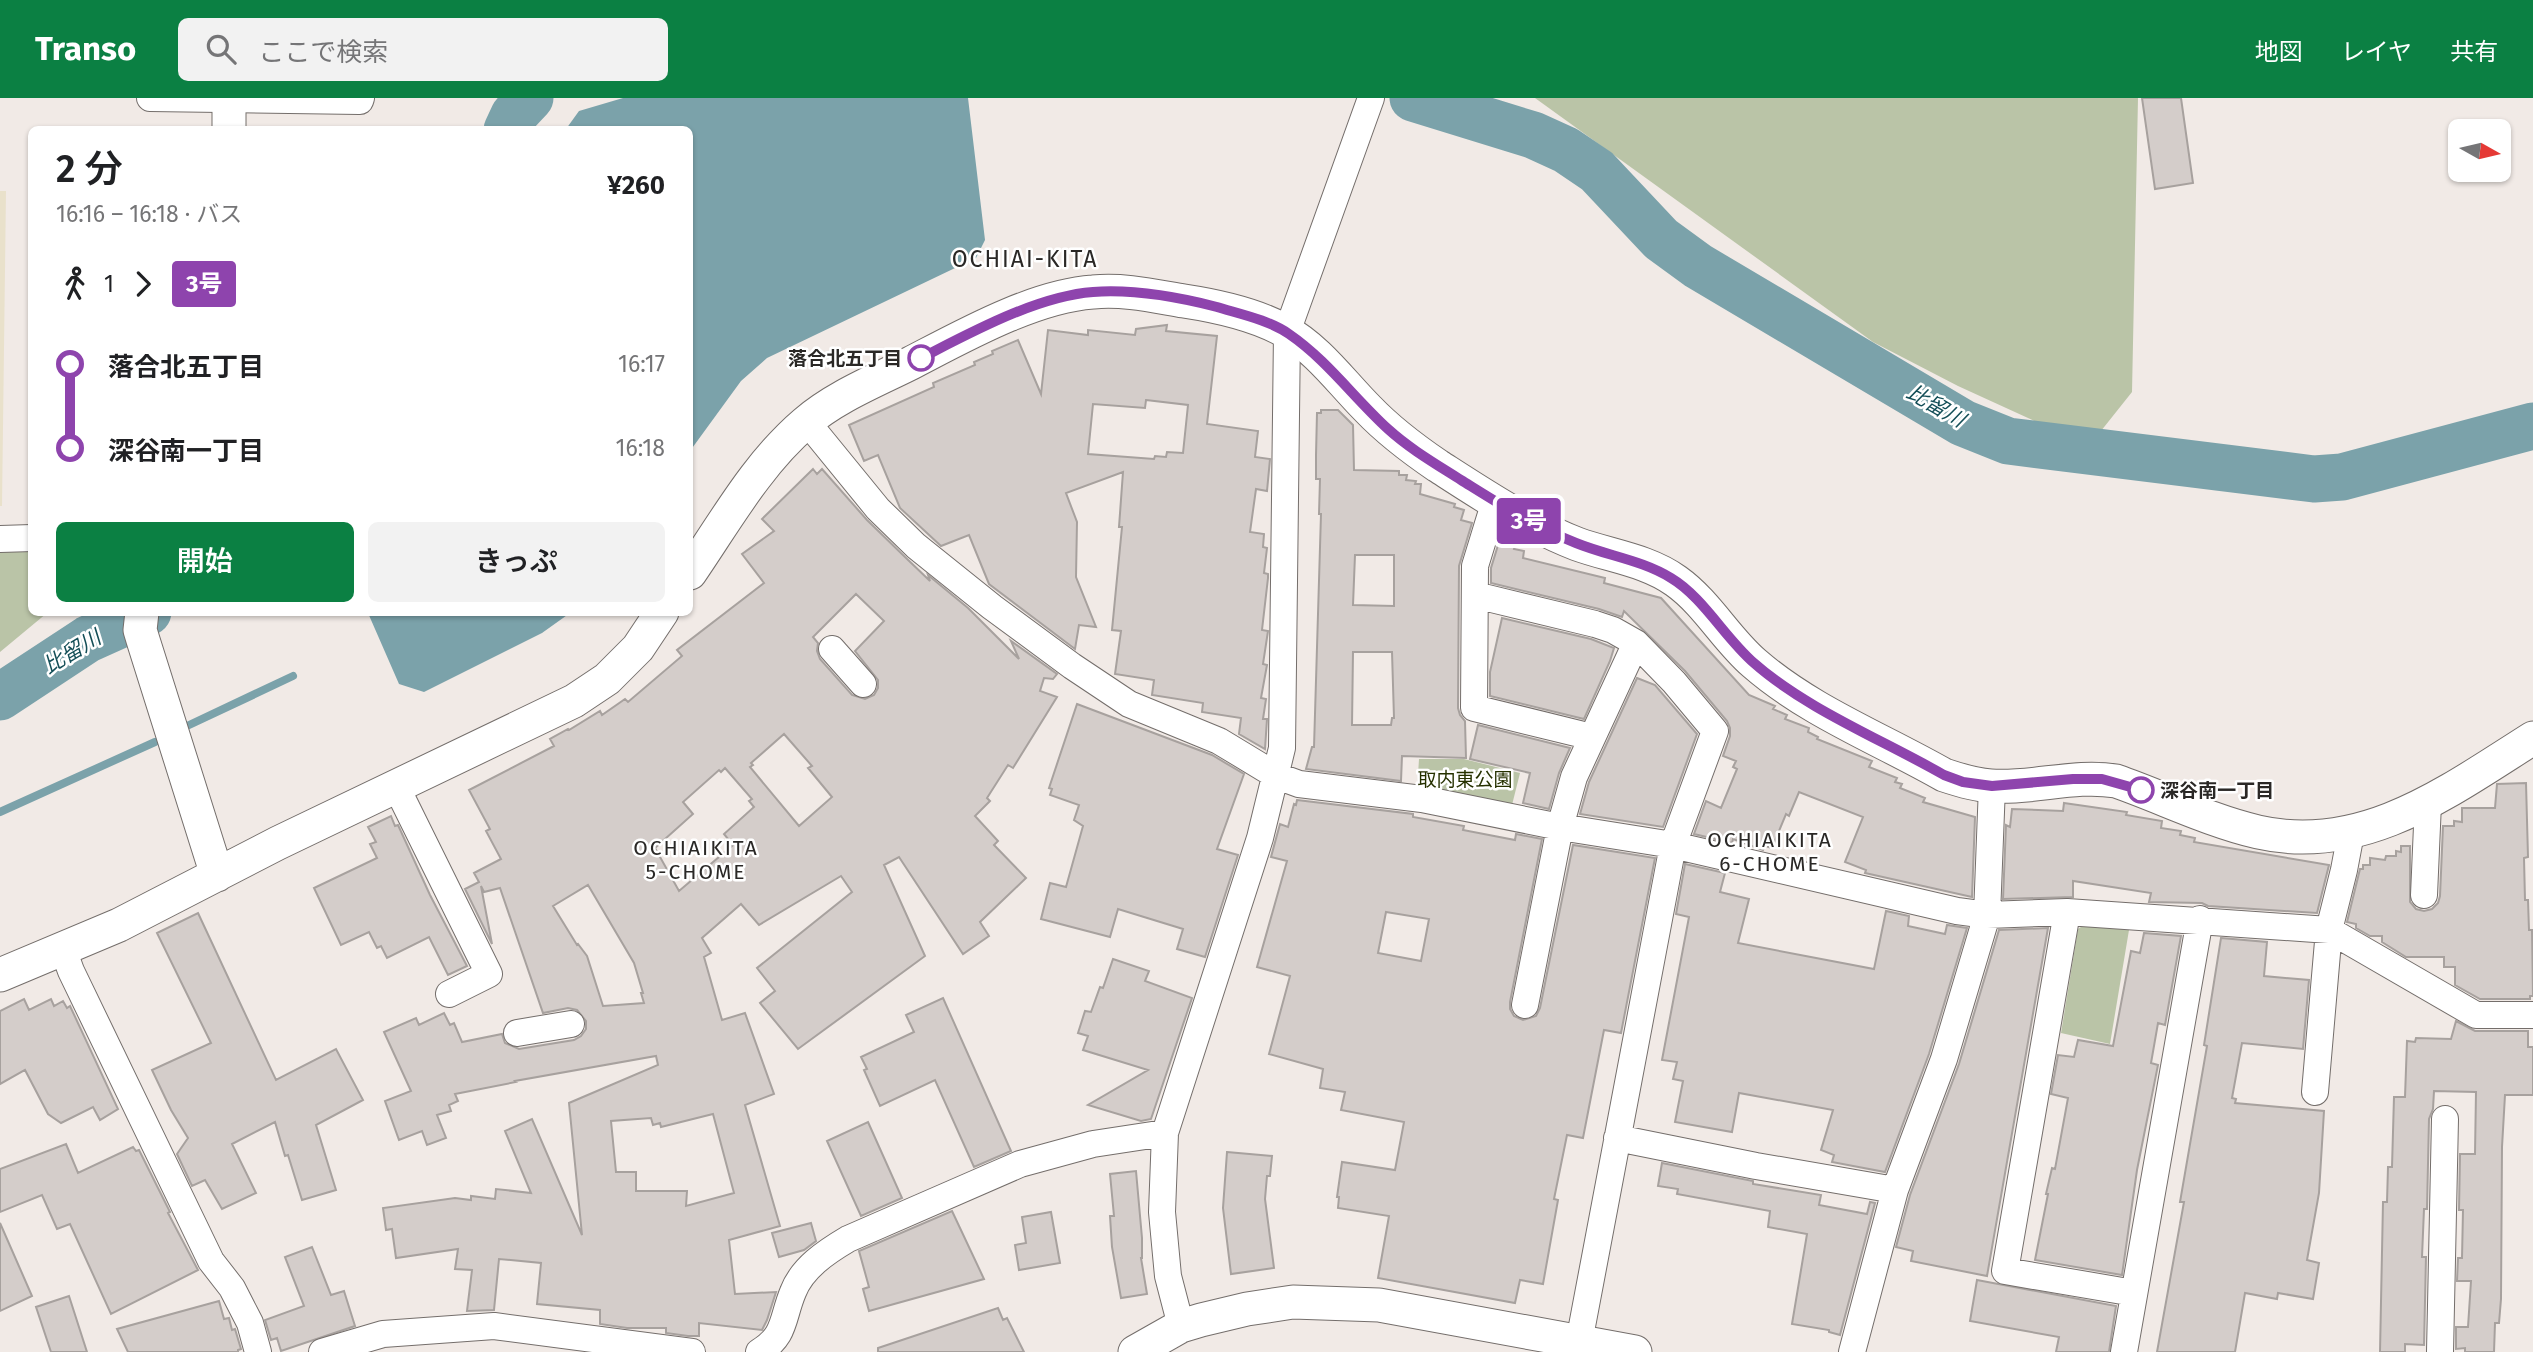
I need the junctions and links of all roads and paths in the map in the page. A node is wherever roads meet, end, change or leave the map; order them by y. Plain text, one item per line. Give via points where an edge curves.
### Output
1 (149, 98) edge
2 (229, 98) edge
3 (361, 98) edge
4 (1371, 98) edge
5 (229, 126) edge
6 (1287, 332) junction
7 (807, 422) junction
8 (1495, 501) junction
9 (28, 538) edge
10 (0, 540) edge
11 (693, 569) edge
12 (1475, 595) junction
13 (659, 616) edge
14 (141, 621) edge
15 (1636, 643) junction
16 (832, 649) dead end
17 (863, 684) dead end
18 (1592, 737) junction
19 (2530, 747) edge
20 (1277, 776) junction
21 (396, 786) junction
22 (1992, 786) junction
23 (2428, 803) junction
24 (1560, 827) junction
25 (2351, 833) junction
26 (1673, 845) junction
27 (217, 875) junction
28 (2424, 895) dead end
29 (2067, 912) junction
30 (1987, 915) junction
31 (2200, 919) junction
32 (2329, 930) junction
33 (63, 949) junction
34 (0, 975) edge
35 (449, 994) dead end
36 (1525, 1005) dead end
37 (2533, 1015) edge
38 (571, 1024) dead end
39 (517, 1033) dead end
40 (2315, 1092) dead end
41 (2445, 1119) dead end
42 (1165, 1133) junction
43 (1616, 1138) junction
44 (1895, 1191) junction
45 (2134, 1293) junction
46 (1181, 1326) junction
47 (530, 1341) edge
48 (1579, 1342) junction
49 (258, 1352) edge
50 (322, 1352) edge
51 (692, 1352) edge
52 (759, 1352) edge
53 (1135, 1352) edge
54 (1635, 1352) edge
55 (1852, 1352) edge
56 (2124, 1352) edge
57 (2440, 1352) edge

1 - 2 street
2 - 3 street
2 - 5 street
4 - 6 street
6 - 7 street via 1202,303 1118,291 1090,292 1004,317 834,402
6 - 8 street via 1408,445
6 - 20 street via 1283,736
7 - 11 street via 776,452
7 - 20 street via 878,509 992,607 1129,704 1219,741
8 - 12 street via 1475,566
8 - 22 street via 1537,526 1652,567 1675,580 1755,663 1794,692 1944,775
9 - 10 street
12 - 15 street via 1613,629
12 - 18 street via 1474,708
13 - 21 street via 638,648 607,679 574,701
14 - 27 street via 169,727
15 - 18 street
15 - 26 street via 1715,731
16 - 17 street
18 - 24 street via 1574,777
19 - 23 street
20 - 24 street via 1299,784 1422,799
20 - 42 street
21 - 27 street
21 - 35 street via 489,974
22 - 25 street via 2102,779 2259,832 2295,838
22 - 30 street
23 - 25 street
23 - 28 street
24 - 26 street
24 - 36 street
25 - 32 street
26 - 30 street
26 - 43 street
27 - 33 street
29 - 30 street
29 - 31 street
29 - 45 street via 2005,1271
30 - 44 street via 1944,1059
31 - 32 street
31 - 45 street
32 - 37 street via 2476,1015
32 - 40 street
33 - 34 street
33 - 49 street via 205,1249 250,1323
38 - 39 street
41 - 57 street
42 - 46 street via 1162,1212 1168,1276
42 - 52 street via 1093,1144 1020,1164 848,1239 805,1273 793,1291 780,1333
43 - 44 street
43 - 48 street
44 - 55 street
45 - 56 street
46 - 48 street via 1293,1301 1379,1305
46 - 53 street
47 - 50 street via 494,1326 383,1334
47 - 51 street
48 - 54 street

